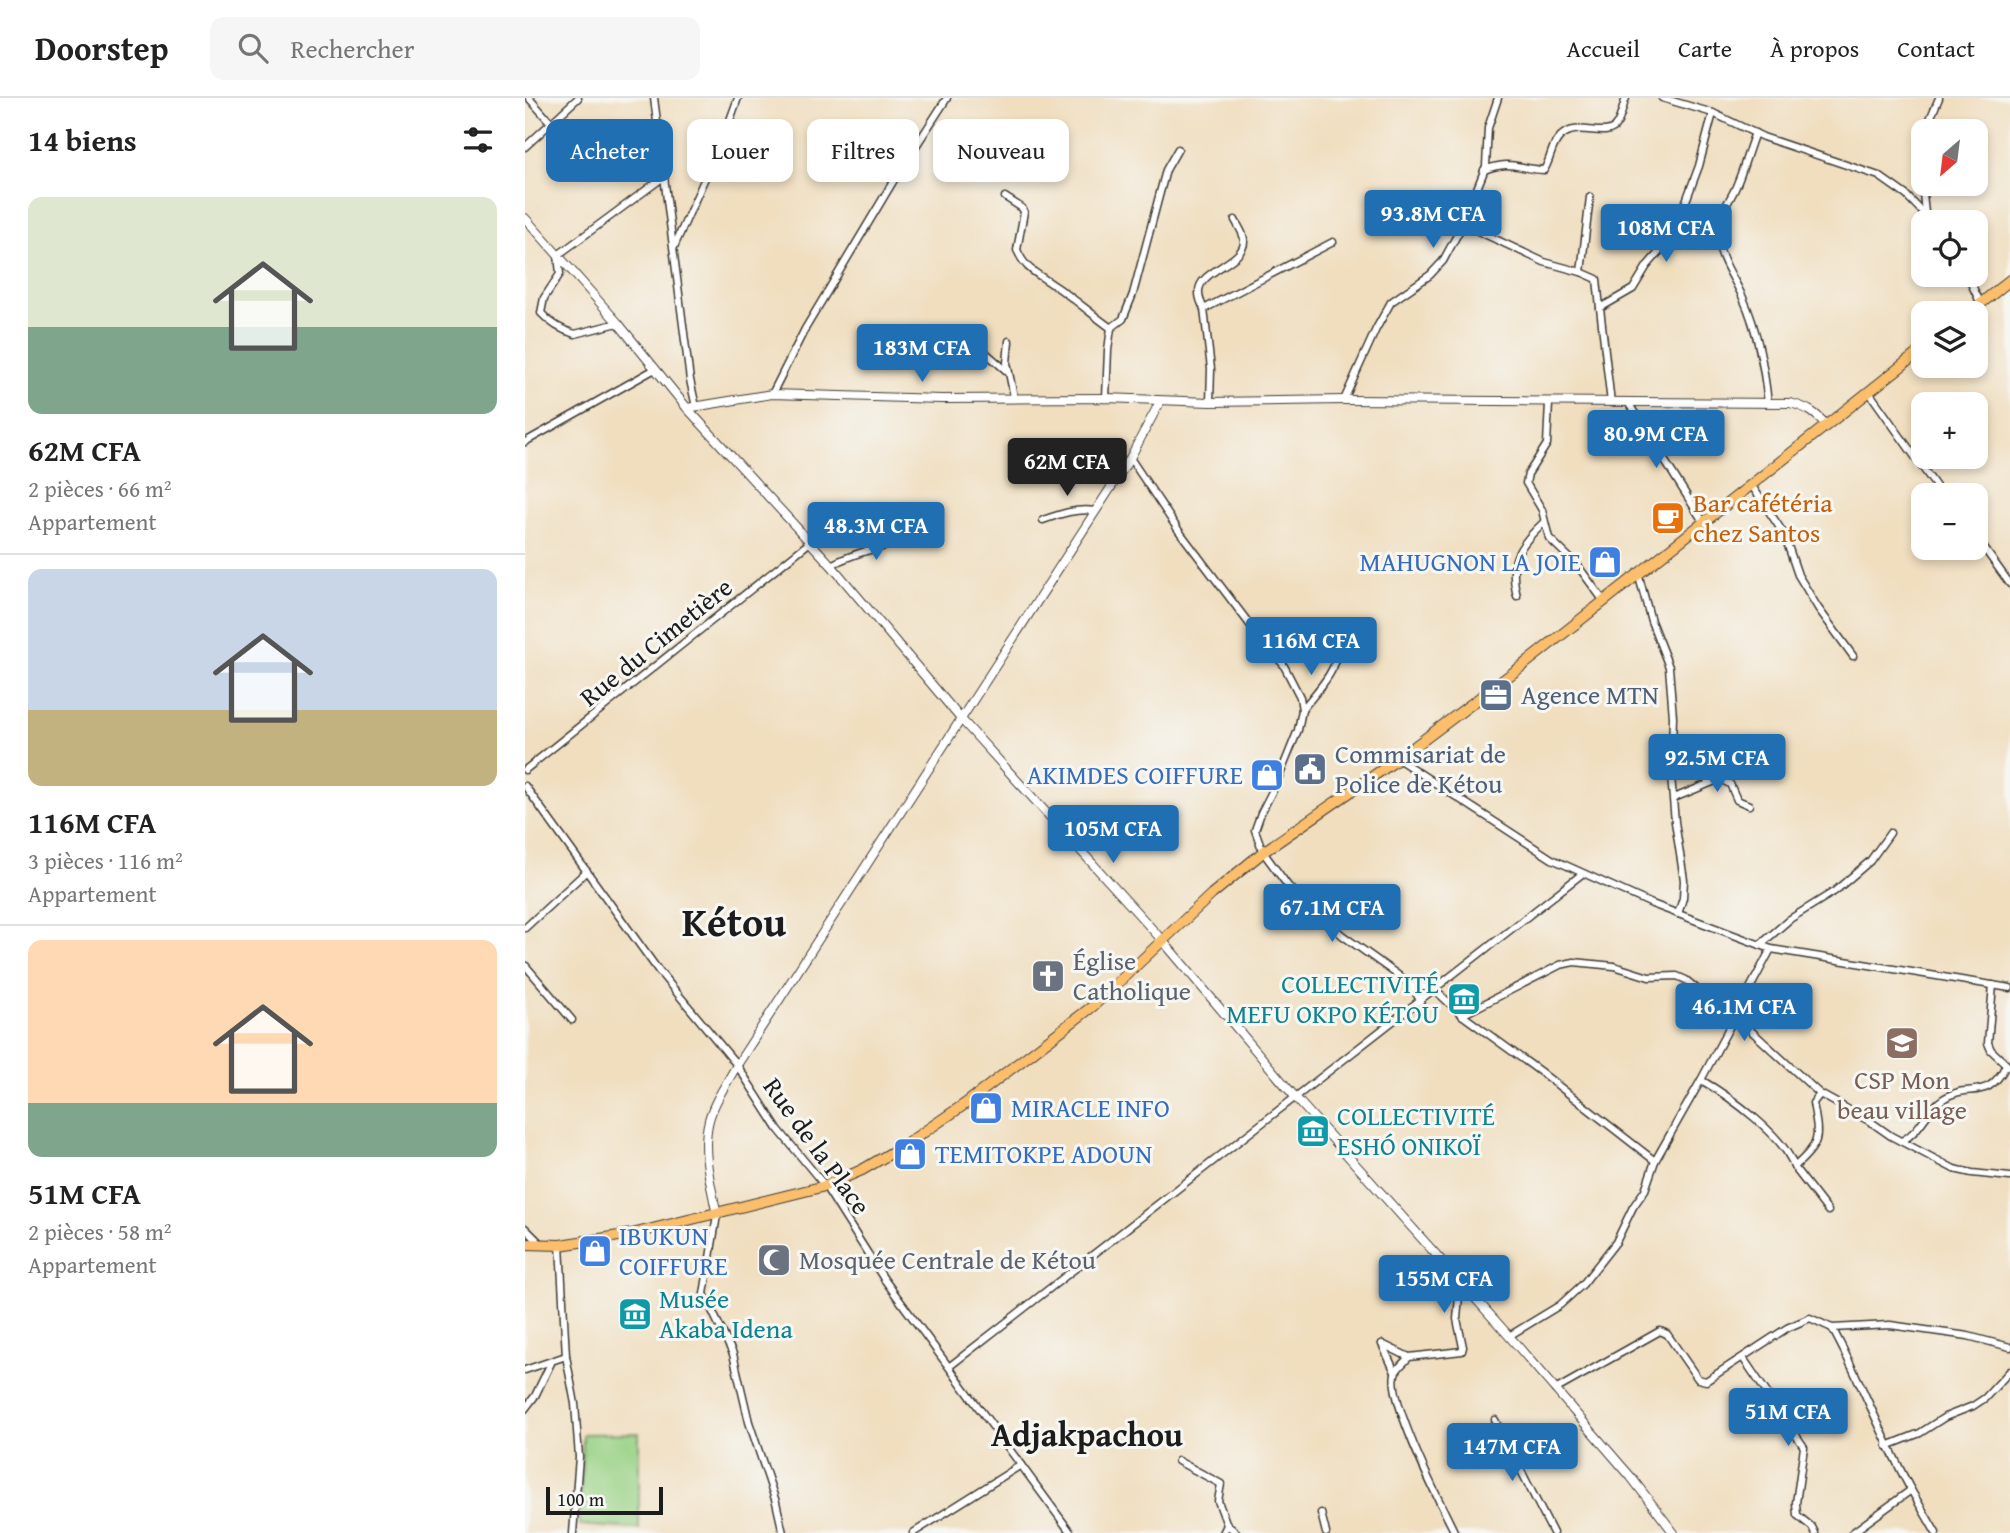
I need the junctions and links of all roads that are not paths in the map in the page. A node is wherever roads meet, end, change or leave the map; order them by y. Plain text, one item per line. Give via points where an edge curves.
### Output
1 (529, 98) edge
2 (578, 98) edge
3 (655, 98) edge
4 (738, 98) edge
5 (947, 98) edge
6 (1499, 98) edge
7 (1626, 98) edge
8 (1662, 98) edge
9 (1939, 98) edge
10 (1713, 113) junction
11 (547, 119) edge
12 (555, 119) edge
13 (658, 119) edge
14 (1930, 119) edge
15 (546, 128) edge
16 (1755, 133) junction
17 (525, 147) edge
18 (1178, 149) dead end
19 (1484, 170) junction
20 (657, 182) edge
21 (666, 182) edge
22 (1005, 197) dead end
23 (1590, 197) dead end
24 (1921, 210) edge
25 (525, 218) edge
26 (1235, 220) dead end
27 (1463, 224) junction
28 (1333, 242) dead end
29 (674, 248) junction
30 (558, 256) junction
31 (1581, 272) junction
32 (2010, 280) edge
33 (1985, 301) edge
34 (1600, 308) junction
35 (1204, 309) junction
36 (618, 323) junction
37 (1111, 328) junction
38 (1009, 341) dead end
39 (985, 352) dead end
40 (1911, 358) edge
41 (655, 369) junction
42 (1009, 373) junction
43 (1868, 391) junction
44 (772, 394) junction
45 (1014, 397) junction
46 (1106, 398) junction
47 (1343, 400) junction
48 (1160, 401) junction
49 (1210, 402) junction
50 (1549, 403) junction
51 (1768, 403) junction
52 (1611, 404) junction
53 (1629, 404) junction
54 (692, 407) junction
55 (1826, 425) junction
56 (525, 442) edge
57 (1129, 458) junction
58 (1933, 483) edge
59 (1752, 486) junction
60 (1095, 511) junction
61 (1043, 520) dead end
62 (1544, 522) junction
63 (1704, 523) junction
64 (914, 540) dead end
65 (809, 543) junction
66 (1988, 554) edge
67 (831, 565) junction
68 (1638, 573) junction
69 (2010, 584) edge
70 (1517, 596) dead end
71 (1603, 600) junction
72 (1338, 648) dead end
73 (1853, 656) dead end
74 (1302, 710) junction
75 (961, 719) junction
76 (1398, 758) junction
77 (525, 770) edge
78 (525, 786) edge
79 (1674, 798) junction
80 (1749, 805) dead end
81 (1890, 833) dead end
82 (1263, 852) junction
83 (587, 871) junction
84 (1582, 874) junction
85 (1678, 914) junction
86 (525, 928) edge
87 (1162, 940) junction
88 (1760, 945) junction
89 (1771, 949) junction
90 (525, 965) edge
91 (1409, 983) junction
92 (1993, 985) junction
93 (2010, 988) edge
94 (1435, 989) junction
95 (1421, 1001) junction
96 (1462, 1015) junction
97 (1734, 1015) junction
98 (572, 1020) dead end
99 (737, 1065) junction
100 (2008, 1066) edge
101 (1701, 1080) junction
102 (1820, 1094) junction
103 (1297, 1098) junction
104 (1902, 1142) junction
105 (1655, 1161) junction
106 (1794, 1167) junction
107 (2010, 1177) edge
108 (825, 1186) junction
109 (1828, 1211) dead end
110 (717, 1214) junction
111 (525, 1228) edge
112 (525, 1244) edge
113 (542, 1245) junction
114 (560, 1245) junction
115 (1460, 1283) junction
116 (1832, 1328) junction
117 (1509, 1336) junction
118 (2010, 1347) edge
119 (566, 1356) junction
120 (1409, 1357) junction
121 (1743, 1358) junction
122 (551, 1363) junction
123 (950, 1366) junction
124 (525, 1370) edge
125 (2010, 1371) edge
126 (1395, 1372) junction
127 (1555, 1390) junction
128 (525, 1409) edge
129 (1495, 1420) dead end
130 (1887, 1447) junction
131 (1178, 1461) dead end
132 (1021, 1465) junction
133 (1910, 1490) junction
134 (1321, 1513) dead end
135 (1227, 1525) junction
136 (573, 1533) edge
137 (783, 1533) edge
138 (913, 1533) edge
139 (1071, 1533) edge
140 (1223, 1533) edge
141 (1237, 1533) edge
142 (1326, 1533) edge
143 (1455, 1533) edge
144 (1553, 1533) edge
145 (1674, 1533) edge
146 (1815, 1533) edge
147 (1851, 1533) edge
148 (1936, 1533) edge

1 - 11 street
2 - 12 street
3 - 13 street
4 - 29 street
5 - 44 street via 805,328
6 - 19 street via 1488,128
7 - 19 street via 1613,129 1580,128 1563,134 1544,170 1512,163
8 - 10 street
9 - 14 street
10 - 16 street
10 - 34 street via 1673,236 1633,289
15 - 17 street
16 - 24 street via 1879,176 1896,185
16 - 51 street via 1717,232 1727,270 1755,332
18 - 37 street via 1166,170 1133,294 1123,318
19 - 27 street
20 - 30 street
21 - 29 street
22 - 37 street via 1023,208 1017,250 1034,275
23 - 31 street
25 - 30 street
26 - 35 street via 1243,248 1203,280 1198,292
27 - 31 street via 1544,262
27 - 47 street via 1443,261 1391,302
28 - 35 street
29 - 54 street
30 - 36 street
30 - 36 street via 560,274 544,298 541,313 546,319 575,334
31 - 34 street via 1597,279
32 - 33 main road
34 - 52 street
35 - 49 street
36 - 41 street
37 - 46 street
38 - 42 street
39 - 42 street
40 - 43 main road
41 - 54 street
41 - 56 street
42 - 45 street
43 - 55 main road
43 - 58 street
44 - 45 street
44 - 54 street
45 - 46 street
46 - 48 street
47 - 49 street
47 - 50 street
48 - 49 street
48 - 57 street
50 - 52 street
50 - 62 street via 1547,444 1526,483
51 - 53 street
51 - 55 street via 1805,407
52 - 53 street
53 - 63 street
54 - 65 street
55 - 59 main road
57 - 60 street
57 - 74 street via 1179,531 1283,664
59 - 63 main road
59 - 73 street via 1784,534 1798,575
60 - 61 street via 1067,512
60 - 75 street
62 - 70 street via 1517,554 1513,568
62 - 71 street via 1549,538
63 - 68 main road
64 - 67 street via 873,548
65 - 67 street
65 - 77 street, Rue du Cimetière
66 - 69 street
67 - 75 street
68 - 71 main road
68 - 79 street via 1669,667
71 - 76 main road
72 - 74 street via 1329,676
74 - 82 street via 1298,730 1255,830
75 - 87 street
75 - 99 street
76 - 82 main road
76 - 84 street
78 - 83 street, Rue de la Place
79 - 80 street via 1720,779 1730,784 1737,800
79 - 85 street via 1684,880
81 - 88 street via 1859,870
82 - 87 main road
82 - 91 street via 1288,886 1320,917
83 - 86 street
83 - 99 street, Rue de la Place via 659,970
84 - 85 street
84 - 94 street
85 - 88 street
87 - 103 street
87 - 108 main road via 1093,1006 965,1104 862,1170
88 - 89 street
89 - 92 street
89 - 97 street
90 - 98 street
91 - 94 street
91 - 95 street
92 - 93 street
92 - 100 street via 1988,1043
94 - 95 street
94 - 96 street
95 - 103 street
96 - 97 street via 1536,975 1574,962 1625,968 1649,977 1677,976
96 - 105 street
97 - 101 street
97 - 102 street
99 - 108 street, Rue de la Place via 778,1129
99 - 110 street via 709,1119 708,1167
100 - 104 street via 1995,1084 1943,1098 1918,1131
101 - 105 street
101 - 106 street via 1741,1107 1789,1154
102 - 104 street
102 - 106 street via 1813,1103 1817,1142
103 - 115 street
103 - 123 street
104 - 107 street via 1954,1168
105 - 117 street via 1645,1190 1616,1242 1583,1284 1560,1305
106 - 109 street
108 - 110 main road
108 - 123 street, Rue de la Place via 884,1279
110 - 114 main road
110 - 137 street via 704,1294 733,1354
111 - 113 street
112 - 113 main road
113 - 114 main road
114 - 119 street
115 - 117 street
115 - 120 street via 1457,1319 1462,1351
116 - 118 street via 1890,1325
116 - 121 street via 1810,1318
116 - 130 street
117 - 127 street
119 - 122 street
119 - 136 street via 579,1457
120 - 126 street
120 - 126 street via 1382,1344
121 - 127 street via 1702,1381 1660,1331
121 - 146 street via 1804,1447 1795,1503 1797,1515
122 - 124 street
122 - 128 street
123 - 132 street, Rue de la Place
125 - 130 street via 1973,1406
126 - 143 street via 1395,1388 1418,1458
127 - 145 street
129 - 144 street
130 - 133 street
131 - 135 street via 1221,1484 1217,1501
132 - 138 street
132 - 139 street, Rue de la Place
133 - 147 street
133 - 148 street
134 - 142 street
135 - 140 street
135 - 141 street

